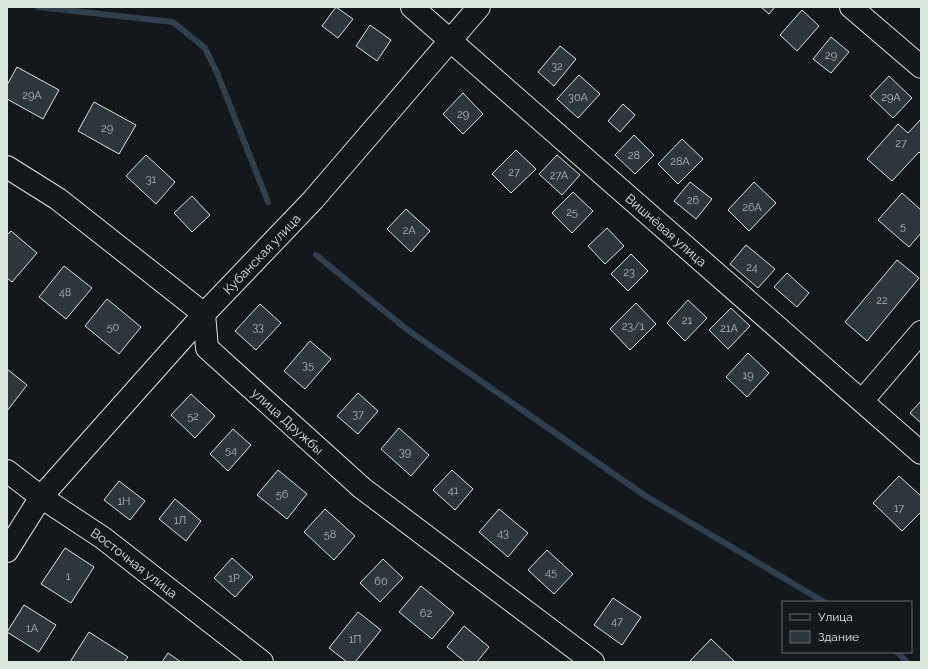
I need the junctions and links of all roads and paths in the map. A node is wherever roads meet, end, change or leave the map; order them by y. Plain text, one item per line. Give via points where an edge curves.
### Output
1 (412, 7) edge
2 (479, 7) edge
3 (851, 7) edge
4 (450, 41) junction
5 (921, 67) edge
6 (7, 167) edge
7 (204, 314) junction
8 (921, 332) edge
9 (862, 401) junction
10 (921, 453) edge
11 (7, 471) edge
12 (41, 497) junction
13 (7, 551) edge
14 (259, 661) edge
15 (593, 662) edge

1 - 4 street, Вишнёвая улица
2 - 4 street, Кубанская улица
3 - 5 street
4 - 7 street, Кубанская улица via 312,200
4 - 9 street, Вишнёвая улица
6 - 7 street via 58,199
7 - 12 street, Кубанская улица
7 - 15 street, улица Дружбы via 207,348 362,488
8 - 9 street
9 - 10 street, Вишнёвая улица
11 - 12 street, Восточная улица
12 - 13 street, Кубанская улица
12 - 14 street, Восточная улица via 103,538

